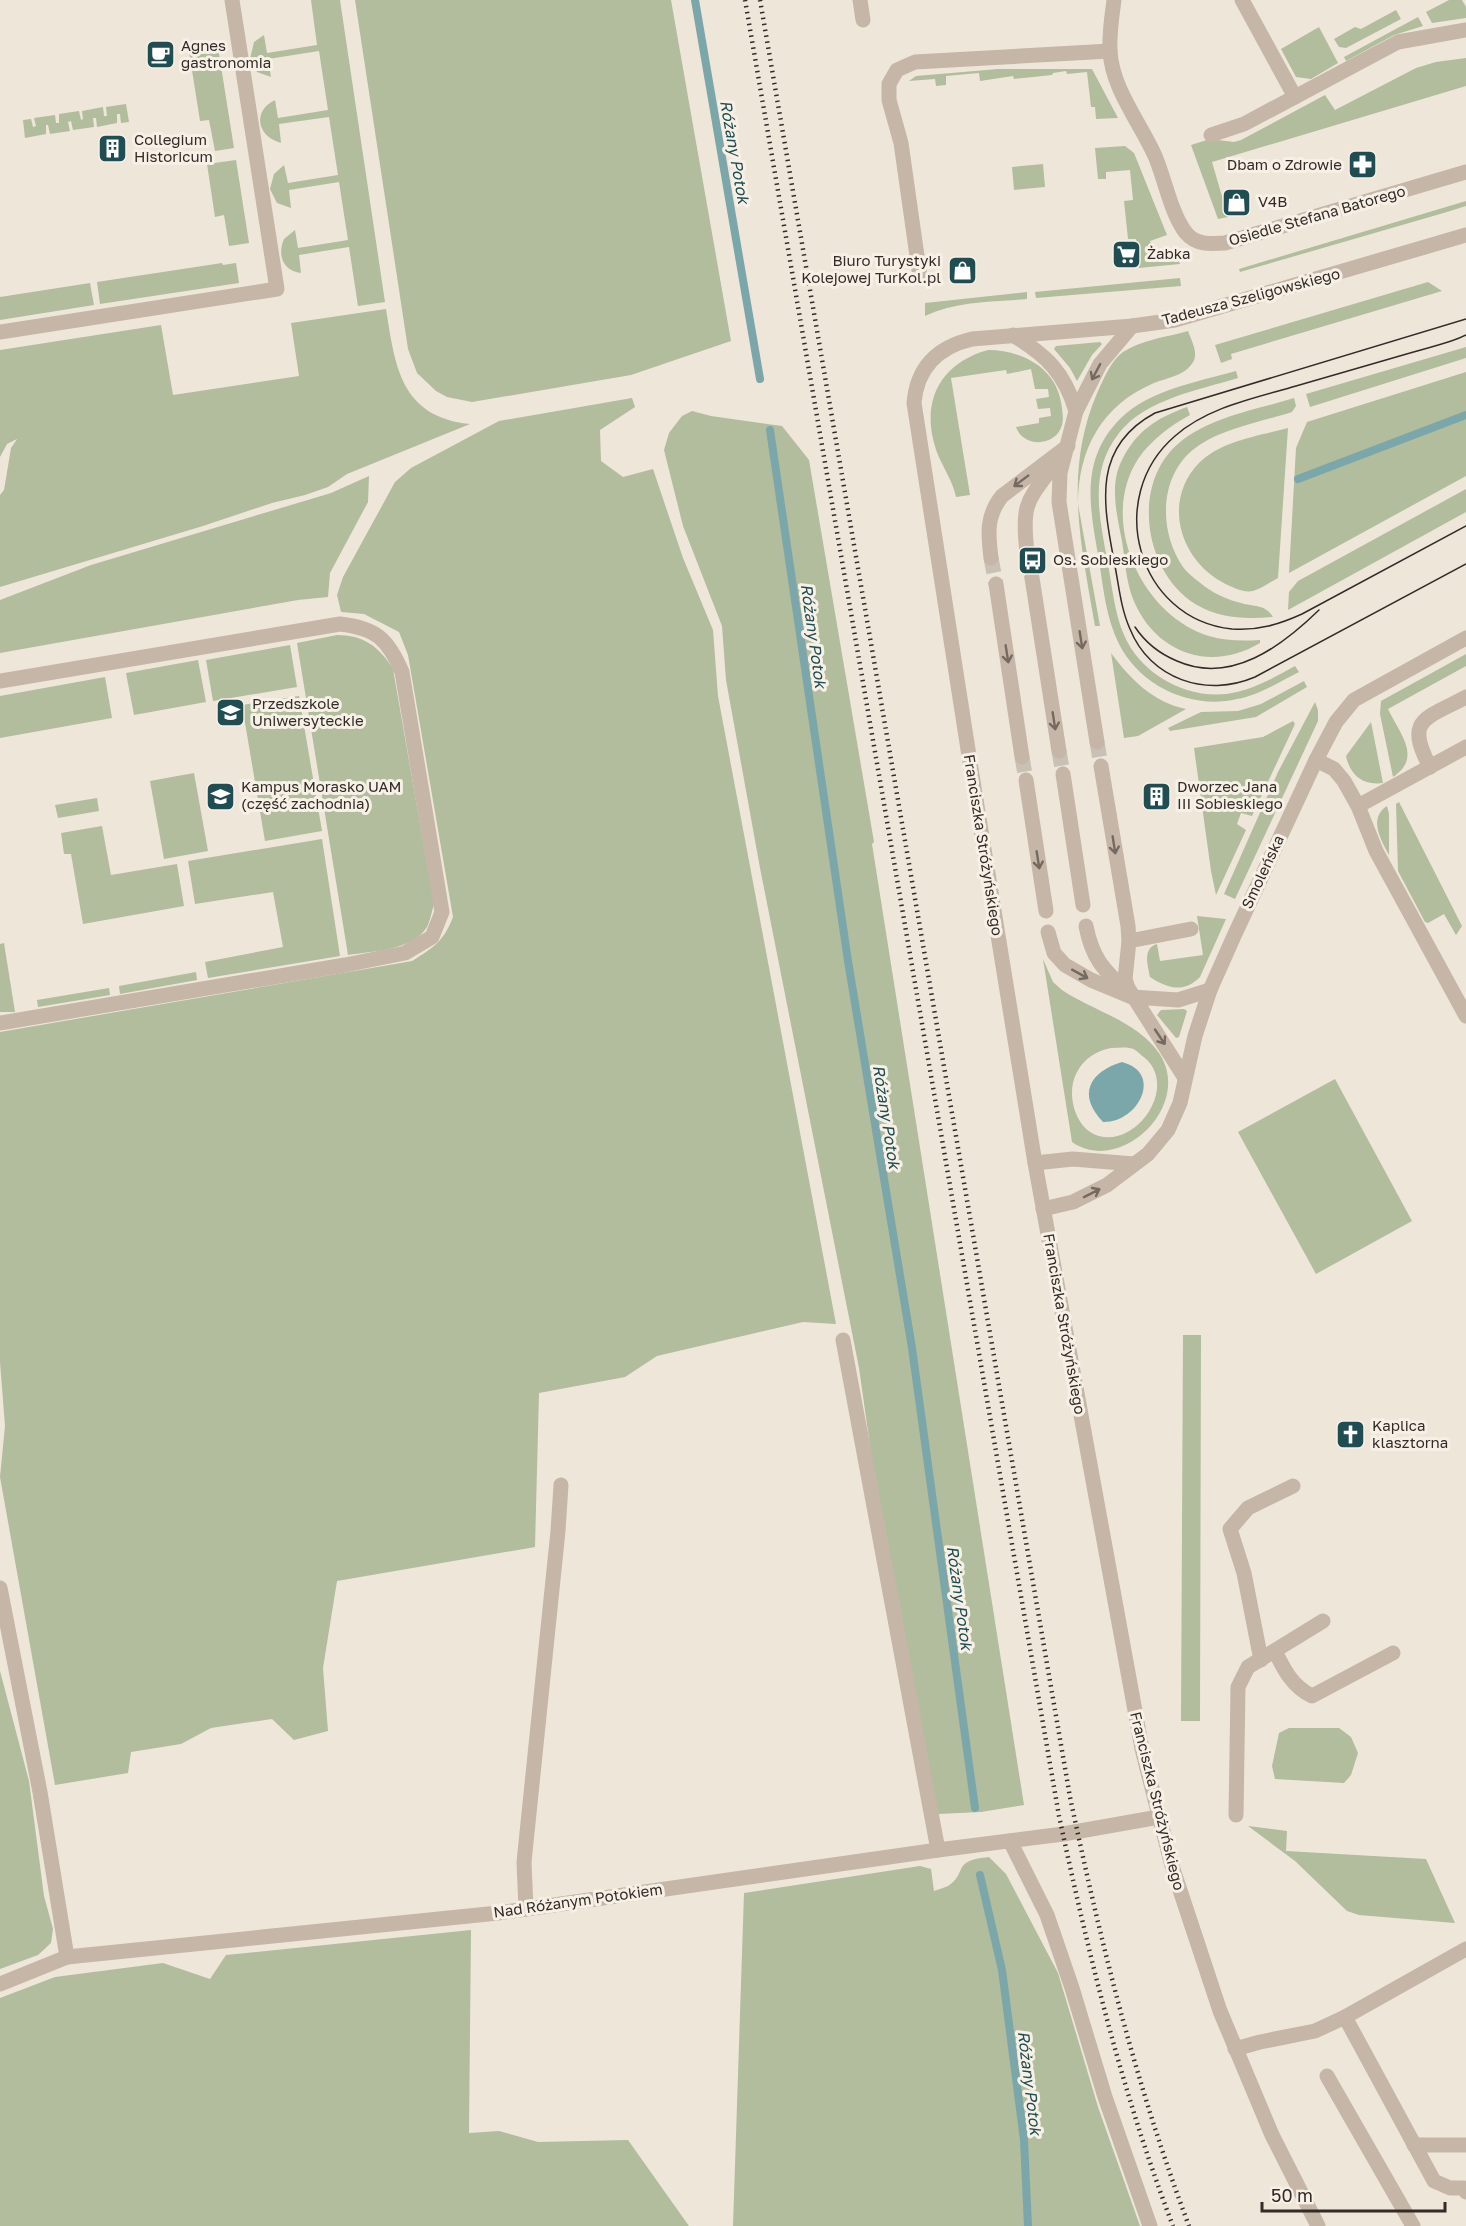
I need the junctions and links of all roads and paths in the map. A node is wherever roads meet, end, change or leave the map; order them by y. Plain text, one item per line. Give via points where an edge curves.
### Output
1 (232, 0) edge
2 (860, 0) edge
3 (1114, 0) edge
4 (1242, 0) edge
5 (863, 20) dead end
6 (1466, 30) edge
7 (1110, 51) junction
8 (1295, 98) junction
9 (1211, 135) dead end
10 (1466, 172) edge
11 (1466, 235) edge
12 (920, 277) dead end
13 (1132, 326) junction
14 (0, 332) edge
15 (1013, 335) junction
16 (915, 394) joint
17 (1076, 411) junction
18 (1068, 446) junction
19 (1028, 552) tunnel mouth
20 (991, 558) tunnel mouth
21 (1032, 578) tunnel mouth
22 (996, 584) tunnel mouth
23 (1466, 638) edge
24 (0, 681) edge
25 (1466, 697) edge
26 (1097, 742) tunnel mouth
27 (1466, 747) edge
28 (1059, 751) tunnel mouth
29 (1022, 757) tunnel mouth
30 (1316, 760) junction
31 (1101, 766) tunnel mouth
32 (1430, 767) junction
33 (1063, 774) tunnel mouth
34 (1026, 780) tunnel mouth
35 (1358, 806) junction
36 (1083, 906) dead end
37 (1046, 910) dead end
38 (1086, 926) dead end
39 (1191, 928) dead end
40 (1048, 932) dead end
41 (1129, 941) junction
42 (1210, 990) junction
43 (1132, 997) junction
44 (1466, 1014) edge
45 (0, 1023) edge
46 (1185, 1078) junction
47 (1035, 1163) junction
48 (1134, 1164) junction
49 (1043, 1209) junction
50 (843, 1340) dead end
51 (561, 1485) dead end
52 (1293, 1486) dead end
53 (0, 1588) edge
54 (1323, 1621) dead end
55 (1275, 1651) junction
56 (1393, 1653) dead end
57 (1261, 1660) junction
58 (1236, 1815) dead end
59 (1159, 1817) junction
60 (1010, 1841) junction
61 (938, 1850) junction
62 (526, 1909) junction
63 (1466, 1949) edge
64 (67, 1957) junction
65 (0, 1984) edge
66 (1345, 2016) junction
67 (1235, 2049) junction
68 (1327, 2076) dead end
69 (1414, 2145) junction
70 (1466, 2145) edge
71 (1466, 2192) edge
72 (1150, 2226) edge
73 (1318, 2226) edge
74 (1413, 2226) edge

1 - 14 street via 277,289
2 - 5 street
3 - 7 street, Osiedle Stefana Batorego
4 - 8 street
6 - 8 street via 1398,42
7 - 10 street, Osiedle Stefana Batorego via 1116,79 1155,156 1178,218 1186,233 1197,241 1225,243
7 - 12 street via 915,62 897,70 889,84 889,100 901,143
8 - 9 street via 1245,124
11 - 13 street, Tadeusza Szeligowskiego via 1196,315
13 - 15 street, Tadeusza Szeligowskiego
13 -> 17 street via 1100,364
15 - 16 street, Tadeusza Szeligowskiego via 972,339 950,346 931,359
15 - 17 street via 1054,366
16 - 47 street, Franciszka Stróżyńskiego via 918,433
17 - 18 street
18 - 19 street via 1028,501 1024,514
18 -> 20 street via 996,503 988,523
18 -> 26 street via 1060,473 1059,502
21 -> 28 street
22 -> 29 street
23 - 30 street, Smoleńska via 1354,700 1336,722
24 - 45 street via 340,624 361,626 393,652 402,672 442,912 432,937 405,953
25 - 32 street via 1425,720 1418,730 1417,740
27 - 32 street
30 - 35 street via 1334,769
30 - 42 street, Smoleńska
31 -> 41 street
32 - 35 street
33 - 36 street
34 -> 37 street
35 - 44 street via 1376,851
38 - 43 street via 1096,960
39 - 41 street
40 -> 43 street via 1054,953 1065,965
41 - 43 street via 1125,979
42 - 43 street via 1178,1000
42 - 46 street, Smoleńska
43 -> 46 street
46 - 48 street, Smoleńska via 1180,1103 1168,1130
47 - 48 street via 1073,1159
47 - 49 street, Franciszka Stróżyńskiego
49 -> 48 street, Smoleńska via 1090,1194
49 - 59 street, Franciszka Stróżyńskiego via 1134,1713
50 - 61 street
51 - 62 street via 524,1862
52 - 57 street via 1248,1508 1230,1529 1244,1573
53 - 64 street
54 - 55 street
55 - 56 street via 1286,1673 1301,1691 1312,1696
55 - 57 street
57 - 58 street via 1248,1667 1238,1688
59 - 60 street, Nad Różanym Potokiem
59 - 67 street, Franciszka Stróżyńskiego via 1191,1930
60 - 61 street, Nad Różanym Potokiem
60 - 72 street via 1047,1915
61 - 62 street, Nad Różanym Potokiem
62 - 64 street, Nad Różanym Potokiem
63 - 66 street
64 - 65 street, Nad Różanym Potokiem
66 - 67 street via 1315,2031
66 - 69 street
67 - 73 street, Franciszka Stróżyńskiego via 1272,2135
68 - 74 street
69 - 70 street
69 - 71 street via 1434,2181 1450,2188 1464,2188

